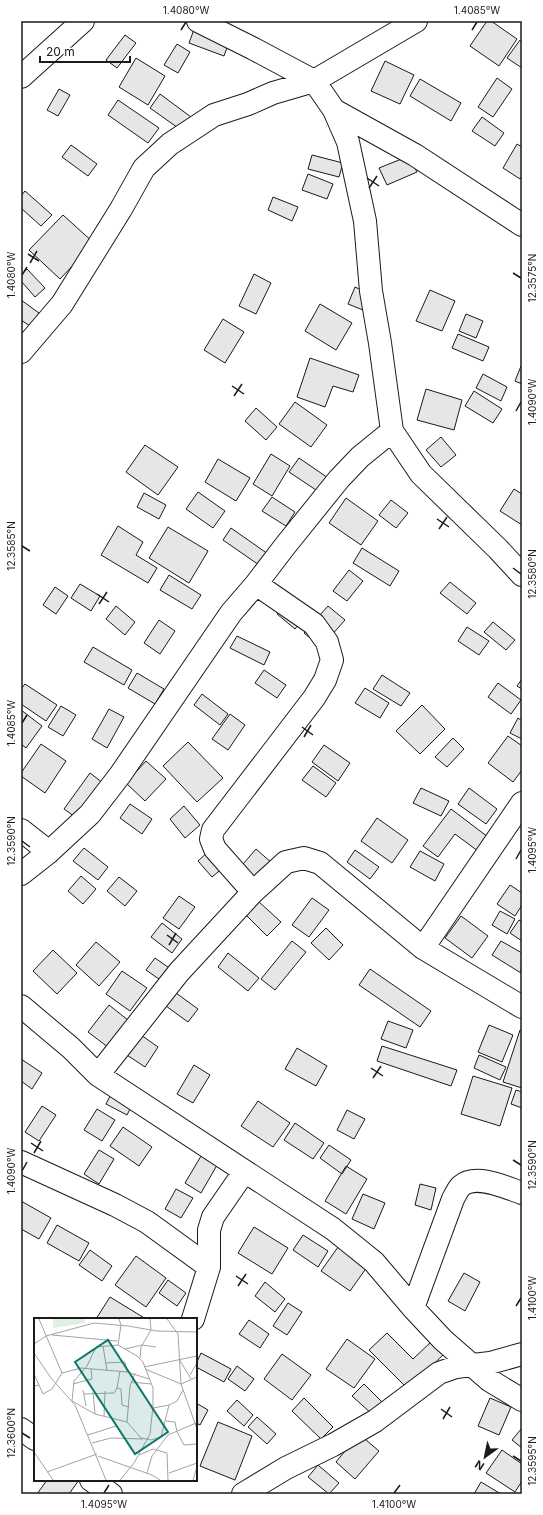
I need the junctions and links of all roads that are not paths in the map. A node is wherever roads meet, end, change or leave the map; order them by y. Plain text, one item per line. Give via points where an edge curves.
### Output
1 (83, 21) edge
2 (198, 21) edge
3 (416, 21) edge
4 (21, 77) edge
5 (314, 81) junction
6 (334, 110) junction
7 (522, 225) edge
8 (21, 352) edge
9 (392, 431) junction
10 (522, 575) edge
11 (256, 584) junction
12 (522, 803) edge
13 (21, 830) edge
14 (49, 852) junction
15 (21, 874) edge
16 (253, 892) junction
17 (423, 948) junction
18 (21, 1006) edge
19 (522, 1007) edge
20 (98, 1075) junction
21 (21, 1162) edge
22 (244, 1172) junction
23 (522, 1193) edge
24 (209, 1267) junction
25 (413, 1308) junction
26 (193, 1318) edge
27 (522, 1354) edge
28 (474, 1366) junction
29 (522, 1400) edge
30 (21, 1429) edge
31 (34, 1438) edge
32 (243, 1494) edge

1 - 4 street
2 - 5 street
3 - 5 street
5 - 6 street
5 - 8 street via 214,115 170,144 144,168 62,304
6 - 7 street via 415,155
6 - 9 street via 348,142 365,221 371,291
9 - 10 street via 421,474
9 - 11 street via 360,457 339,479
11 - 14 street via 231,613 120,775 90,814
11 - 16 street via 314,624 327,642 332,660 325,680 314,698 213,830 211,839 216,849
12 - 17 street
13 - 14 street
14 - 15 street
16 - 17 street via 286,862 304,858 320,863
16 - 20 street via 179,972
17 - 19 street
18 - 20 street via 71,1048
20 - 22 street
21 - 24 street via 147,1222
22 - 24 street via 213,1217 209,1230
22 - 25 street via 333,1229 374,1262
23 - 25 street via 486,1181 462,1185 453,1199
24 - 26 street
25 - 28 street via 443,1340
27 - 28 street
28 - 29 street via 489,1380
28 - 32 street via 456,1367 439,1373 375,1421
30 - 31 street

